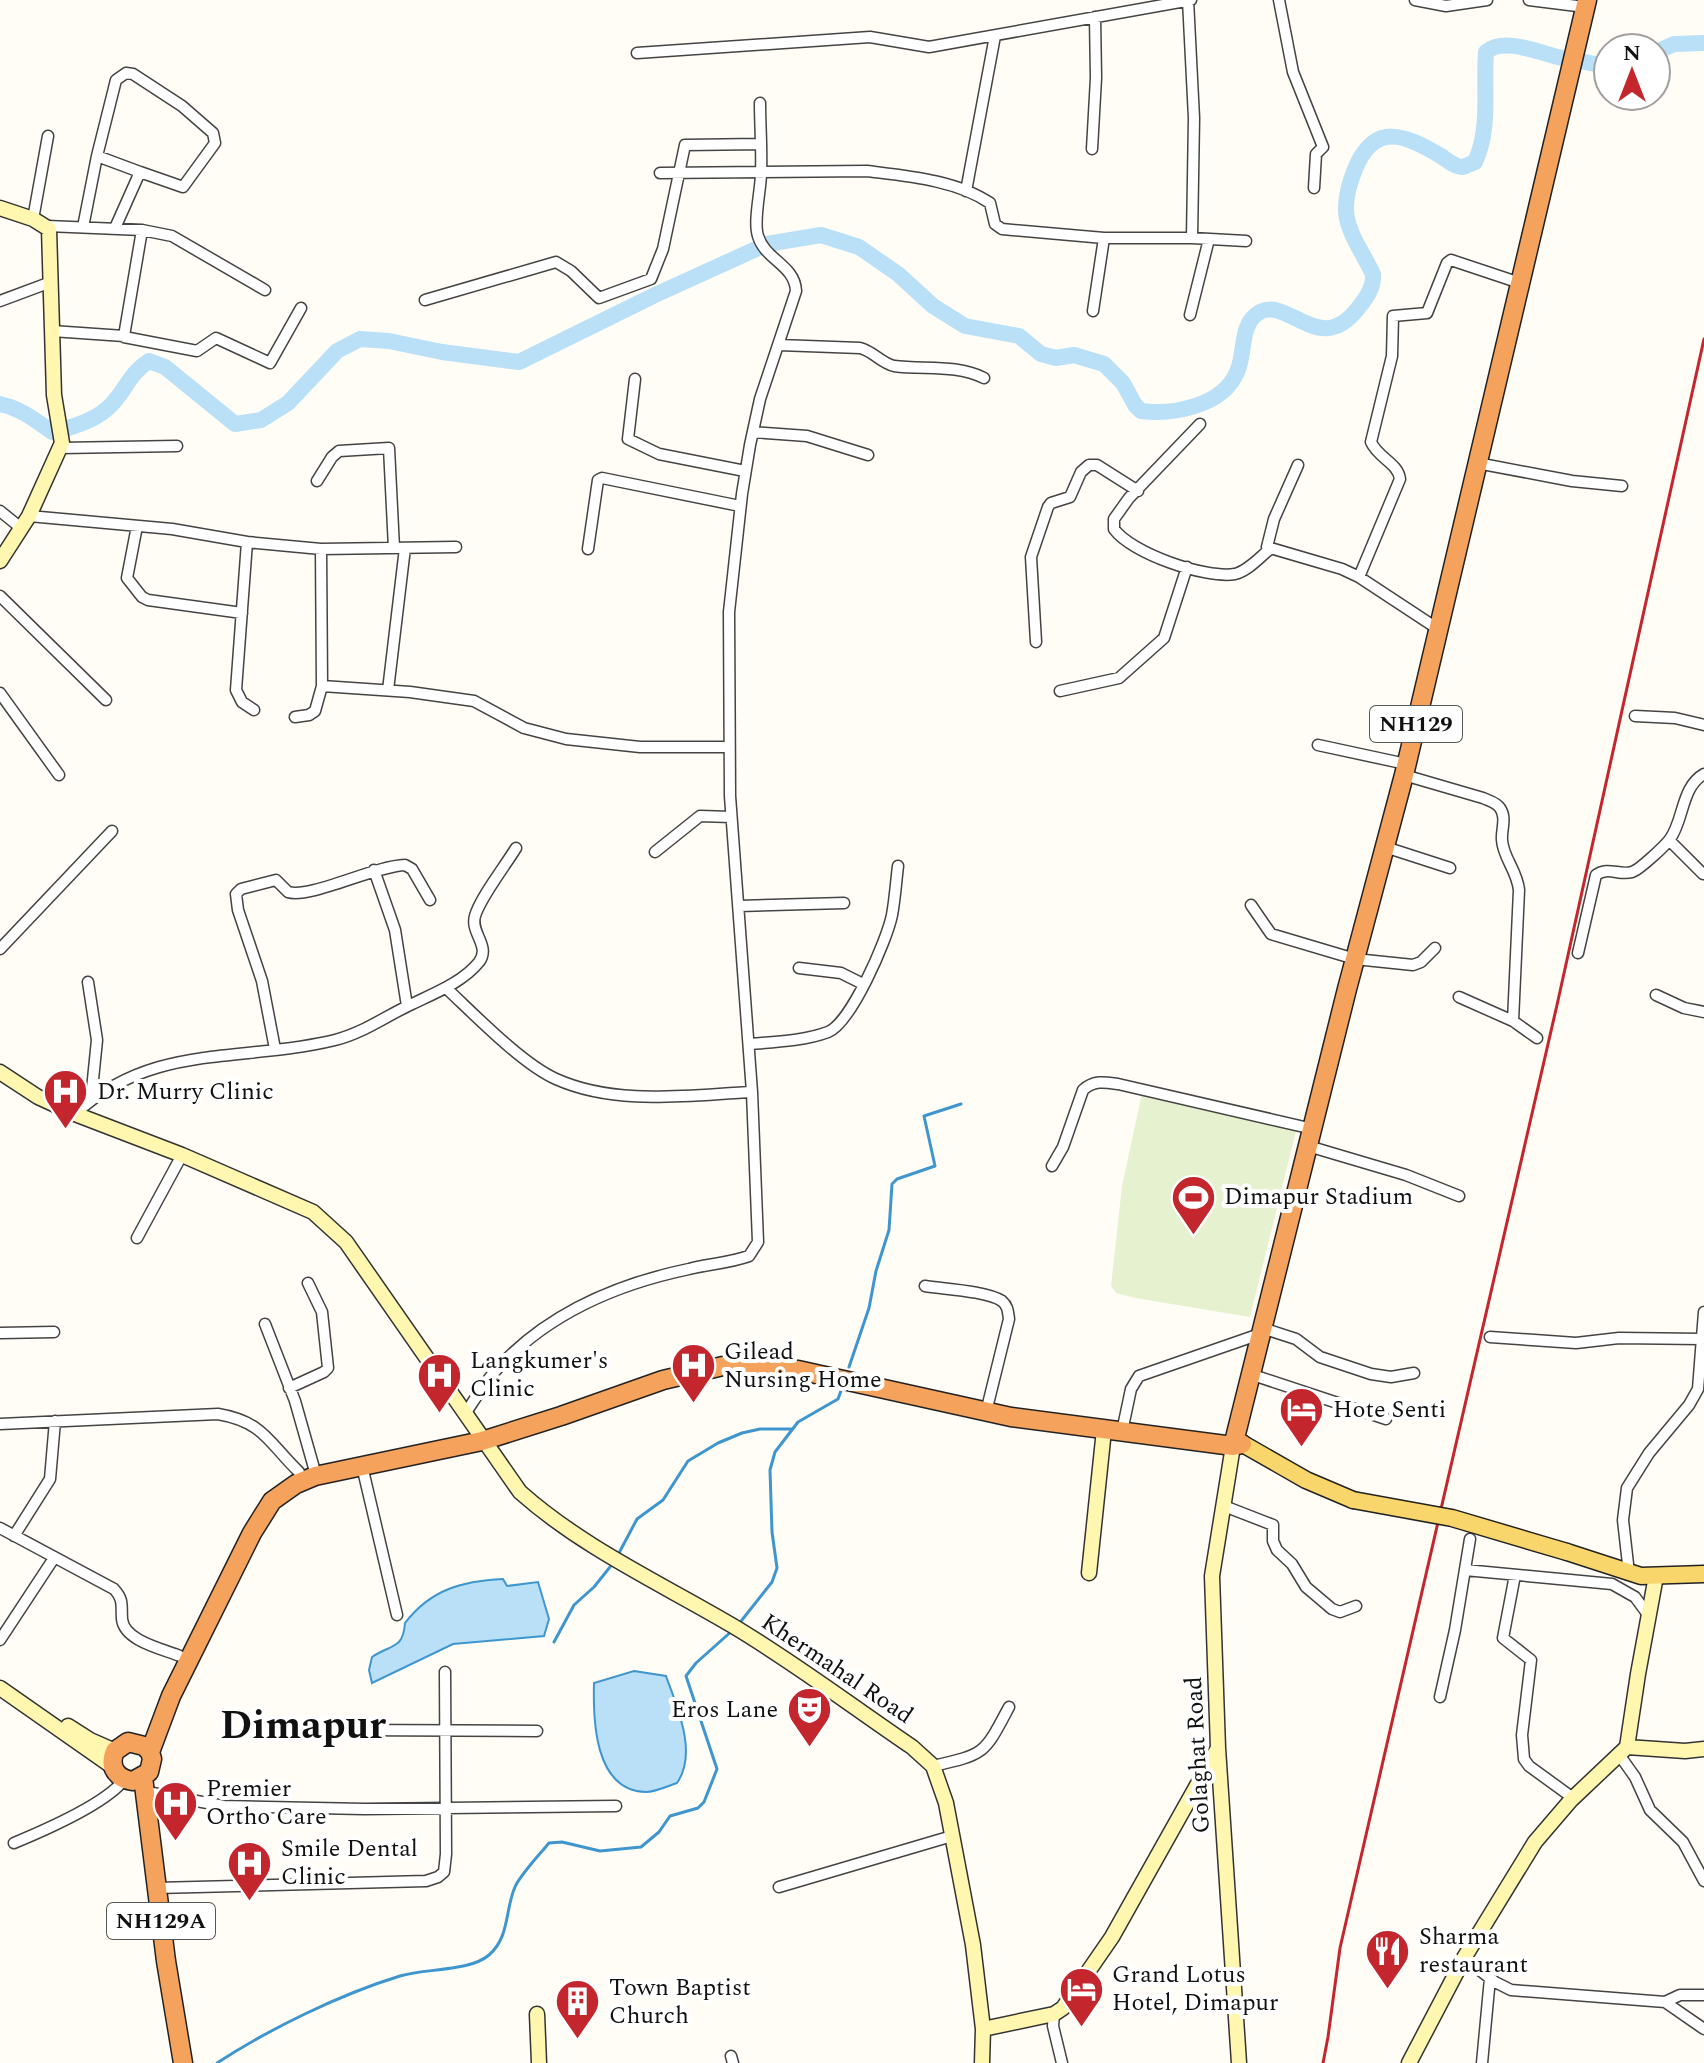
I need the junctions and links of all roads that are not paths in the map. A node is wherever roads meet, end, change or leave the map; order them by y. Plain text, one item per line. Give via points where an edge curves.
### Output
1 (1190, 0) edge
2 (1279, 0) edge
3 (1415, 0) edge
4 (1487, 0) edge
5 (1529, 0) edge
6 (1586, 4) edge
7 (1095, 17) junction
8 (995, 36) junction
9 (637, 53) dead end
10 (760, 103) dead end
11 (48, 136) dead end
12 (761, 144) junction
13 (1092, 149) dead end
14 (97, 156) junction
15 (140, 172) junction
16 (660, 173) dead end
17 (681, 173) junction
18 (761, 173) junction
19 (1314, 188) dead end
20 (966, 191) junction
21 (0, 208) edge
22 (40, 223) junction
23 (83, 227) junction
24 (115, 228) junction
25 (142, 230) junction
26 (1104, 238) junction
27 (1192, 238) junction
28 (1209, 239) junction
29 (1246, 241) dead end
30 (51, 282) junction
31 (1520, 283) junction
32 (265, 290) dead end
33 (425, 300) dead end
34 (0, 301) edge
35 (301, 308) dead end
36 (1093, 311) dead end
37 (1190, 315) dead end
38 (52, 331) junction
39 (124, 337) junction
40 (779, 345) junction
41 (984, 378) dead end
42 (635, 379) dead end
43 (1200, 424) dead end
44 (753, 432) junction
45 (177, 446) dead end
46 (61, 448) junction
47 (868, 455) dead end
48 (1477, 463) junction
49 (1298, 465) dead end
50 (745, 471) junction
51 (317, 481) dead end
52 (1622, 486) dead end
53 (1138, 491) junction
54 (740, 506) junction
55 (0, 511) edge
56 (25, 522) junction
57 (137, 526) junction
58 (247, 542) junction
59 (456, 547) dead end
60 (400, 548) junction
61 (321, 549) junction
62 (588, 549) dead end
63 (1270, 549) junction
64 (0, 561) edge
65 (1187, 567) junction
66 (1359, 577) junction
67 (0, 596) edge
68 (242, 613) junction
69 (1438, 629) junction
70 (1036, 642) dead end
71 (322, 686) junction
72 (388, 690) junction
73 (1060, 691) dead end
74 (0, 693) edge
75 (106, 700) dead end
76 (254, 710) dead end
77 (1635, 716) dead end
78 (295, 717) dead end
79 (1704, 725) edge
80 (1318, 745) dead end
81 (729, 747) junction
82 (1405, 770) junction
83 (1704, 774) edge
84 (59, 775) dead end
85 (731, 817) junction
86 (112, 831) dead end
87 (1669, 840) junction
88 (1385, 847) junction
89 (516, 848) dead end
90 (655, 852) dead end
91 (898, 866) dead end
92 (1450, 868) dead end
93 (374, 870) junction
94 (1703, 874) edge
95 (430, 900) dead end
96 (844, 903) dead end
97 (1251, 905) dead end
98 (739, 906) junction
99 (1435, 948) dead end
100 (0, 949) edge
101 (1578, 953) dead end
102 (1355, 959) junction
103 (799, 968) dead end
104 (88, 982) dead end
105 (863, 984) junction
106 (446, 988) junction
107 (1656, 995) dead end
108 (1459, 997) dead end
109 (407, 1006) junction
110 (1704, 1012) edge
111 (1513, 1021) junction
112 (1537, 1038) dead end
113 (749, 1044) junction
114 (275, 1049) junction
115 (0, 1072) edge
116 (752, 1092) junction
117 (91, 1099) junction
118 (75, 1114) junction
119 (1310, 1138) junction
120 (182, 1155) junction
121 (1052, 1166) dead end
122 (1459, 1196) dead end
123 (137, 1238) dead end
124 (308, 1283) dead end
125 (925, 1286) dead end
126 (1704, 1312) edge
127 (265, 1324) dead end
128 (1261, 1331) junction
129 (54, 1332) dead end
130 (0, 1333) edge
131 (1490, 1337) dead end
132 (1702, 1339) edge
133 (1414, 1373) dead end
134 (1250, 1374) junction
135 (289, 1388) junction
136 (988, 1404) junction
137 (465, 1414) junction
138 (1386, 1419) dead end
139 (55, 1421) junction
140 (1124, 1422) junction
141 (0, 1424) edge
142 (1104, 1430) junction
143 (479, 1437) junction
144 (1237, 1442) junction
145 (362, 1466) junction
146 (306, 1470) junction
147 (1224, 1506) junction
148 (0, 1528) edge
149 (14, 1536) junction
150 (1470, 1539) dead end
151 (54, 1558) junction
152 (1465, 1570) junction
153 (1089, 1573) dead end
154 (1629, 1573) junction
155 (1704, 1574) edge
156 (1515, 1575) junction
157 (1656, 1576) junction
158 (1356, 1606) dead end
159 (397, 1615) dead end
160 (1649, 1616) junction
161 (0, 1640) edge
162 (180, 1656) junction
163 (445, 1672) dead end
164 (0, 1677) edge
165 (0, 1688) edge
166 (1440, 1697) dead end
167 (1009, 1707) dead end
168 (348, 1730) dead end
169 (537, 1731) dead end
170 (445, 1732) junction
171 (143, 1747) junction
172 (1218, 1748) junction
173 (1704, 1749) edge
174 (1624, 1752) junction
175 (933, 1766) junction
176 (129, 1775) junction
177 (1573, 1798) junction
178 (446, 1806) junction
179 (616, 1806) dead end
180 (952, 1836) junction
181 (14, 1843) dead end
182 (1704, 1881) edge
183 (779, 1887) dead end
184 (156, 1888) junction
185 (1464, 1958) junction
186 (1490, 1978) junction
187 (1704, 1995) edge
188 (1665, 2002) junction
189 (537, 2014) dead end
190 (1054, 2014) junction
191 (983, 2029) junction
192 (1704, 2029) edge
193 (173, 2063) edge
194 (183, 2063) edge
195 (539, 2063) edge
196 (982, 2063) edge
197 (1062, 2063) edge
198 (1239, 2063) edge
199 (1409, 2063) edge
200 (1482, 2063) edge

1 - 7 street
1 - 27 street
2 - 19 street via 1293,72 1323,148 1316,154
3 - 4 street via 1446,6
5 - 6 street
6 - 31 highway, NH129
7 - 8 street
7 - 13 street
8 - 9 street via 931,47 870,37
8 - 20 street
10 - 12 street
11 - 22 street
12 - 17 street via 686,145
12 - 18 street
14 - 15 street
14 - 15 street via 116,80 133,74 182,106 215,138 183,187
14 - 23 street
15 - 24 street
16 - 17 street
17 - 18 street
17 - 33 street via 653,276 597,298 556,262
18 - 20 street via 867,171
18 - 40 street via 758,236 796,281 795,301
20 - 26 street via 990,203 1000,228
21 - 22 street
22 - 23 street
22 - 30 street
23 - 24 street
24 - 25 street
25 - 32 street via 172,236
25 - 39 street
26 - 27 street
26 - 36 street
27 - 28 street
28 - 29 street
28 - 37 street
30 - 34 street
30 - 38 street
31 - 48 highway, NH129
31 - 66 street via 1451,260 1427,313 1393,316 1392,356 1371,442 1400,479
35 - 39 street via 270,363 216,338 197,351
38 - 39 street
38 - 46 street
40 - 41 street via 860,348 889,365 964,370
40 - 44 street
42 - 50 street via 628,439 659,454
43 - 53 street
44 - 47 street via 807,436
44 - 50 street
45 - 46 street
46 - 56 street
48 - 52 street
48 - 69 highway, NH129
49 - 63 street via 1266,543
50 - 54 street
51 - 60 street via 339,451 389,448
53 - 65 street via 1119,510 1114,529 1133,547
53 - 70 street via 1089,465 1070,497 1048,507 1031,557
54 - 62 street via 600,478
54 - 81 street via 729,612
55 - 56 street
56 - 57 street
56 - 64 street
57 - 58 street
57 - 68 street via 127,578 142,597
58 - 61 street
58 - 68 street
59 - 60 street
60 - 61 street
60 - 72 street
61 - 71 street
63 - 65 street via 1231,575
63 - 66 street
65 - 73 street via 1157,648 1119,678
66 - 69 street
67 - 75 street
68 - 76 street via 236,690
69 - 82 highway, NH129
71 - 72 street
71 - 78 street via 315,711
72 - 81 street via 474,701 524,728 566,739 640,747
74 - 84 street
77 - 79 street
80 - 82 street
81 - 85 street
82 - 88 highway, NH129
82 - 111 street via 1501,809 1503,849 1519,890
83 - 87 street via 1692,784
85 - 90 street via 700,816
85 - 98 street
86 - 100 street
87 - 94 street
87 - 101 street via 1633,872 1604,870 1596,875
88 - 92 street
88 - 102 highway, NH129
89 - 106 street via 475,914 482,957
91 - 105 street via 883,946
93 - 95 street via 405,865
93 - 109 street via 395,930
93 - 114 street via 305,892 288,892 276,880 236,894
96 - 98 street
97 - 102 street via 1280,939
98 - 113 street
99 - 102 street via 1413,965
102 - 119 highway, NH129
103 - 105 street via 841,973
104 - 117 street via 97,1040
105 - 113 street via 845,1017 829,1032
106 - 109 street
106 - 116 street via 530,1063 578,1087 654,1096
107 - 110 street
108 - 111 street
109 - 114 street via 357,1033
111 - 112 street
113 - 116 street
114 - 117 street via 147,1069
115 - 118 street, Khermahal Road
116 - 137 street via 759,1236 753,1253 604,1294 565,1314 496,1370
117 - 118 street
118 - 120 street, Khermahal Road
119 - 121 street via 1103,1081 1083,1090
119 - 122 street
119 - 128 highway, NH129
120 - 123 street
120 - 137 street, Khermahal Road via 294,1202 328,1225 346,1242
124 - 135 street via 322,1312 328,1368
125 - 136 street via 1000,1300 1007,1307 1009,1319
126 - 132 street
127 - 135 street
128 - 133 street via 1296,1339 1320,1357 1371,1374
128 - 134 highway, NH129
128 - 140 street via 1139,1376
129 - 130 street
131 - 132 street via 1576,1343
132 - 154 street via 1698,1389 1627,1488 1623,1520
134 - 138 street
134 - 144 highway, NH129
135 - 146 street via 301,1418
136 - 140 highway
136 - 143 highway via 832,1367 726,1357 662,1371
137 - 143 street, Khermahal Road
139 - 141 street
139 - 146 street via 218,1414 241,1418
139 - 149 street via 50,1479
140 - 144 highway
142 - 143 highway via 972,1409 798,1370 723,1366
142 - 144 highway
142 - 153 street
143 - 145 highway
143 - 146 highway
143 - 175 street, Khermahal Road via 538,1508 736,1628
144 - 147 street, Golaghat Road
144 - 154 main road, bridge via 1353,1500 1452,1518
145 - 159 street
145 - 171 highway via 315,1476 272,1501
146 - 162 highway via 270,1489 254,1509
147 - 158 street via 1273,1525 1277,1550 1306,1587 1332,1609
147 - 172 street, Golaghat Road via 1212,1576
148 - 149 street
149 - 151 street
150 - 152 street
151 - 161 street
151 - 162 street via 120,1595 122,1620 131,1636
152 - 156 street
152 - 166 street
154 - 157 main road
155 - 157 main road
156 - 160 street via 1612,1584 1635,1597
156 - 177 street via 1503,1638 1531,1660 1522,1750 1529,1766
157 - 160 street
160 - 174 street
162 - 171 highway
163 - 170 street
164 - 176 street
165 - 176 street
167 - 175 street via 982,1751
168 - 170 street
169 - 170 street
170 - 178 street
171 - 176 highway via 151,1766
171 - 176 highway via 128,1742
172 - 190 street via 1112,1937
172 - 198 street, Golaghat Road
173 - 174 street
174 - 177 street
174 - 182 street via 1650,1810 1683,1842
175 - 180 street
176 - 178 street via 224,1806
176 - 181 street via 57,1825
176 - 184 highway, NH129A
176 - 193 highway, NH129A via 142,1818
177 - 185 street via 1535,1842
178 - 179 street
178 - 184 street via 444,1872 426,1881
180 - 183 street
180 - 191 street
184 - 194 highway, NH129A
185 - 186 street
185 - 199 street
186 - 188 street via 1527,1993
186 - 200 street
187 - 188 street via 1680,1995
188 - 192 street
189 - 195 street
190 - 191 street
190 - 197 street
191 - 196 street

